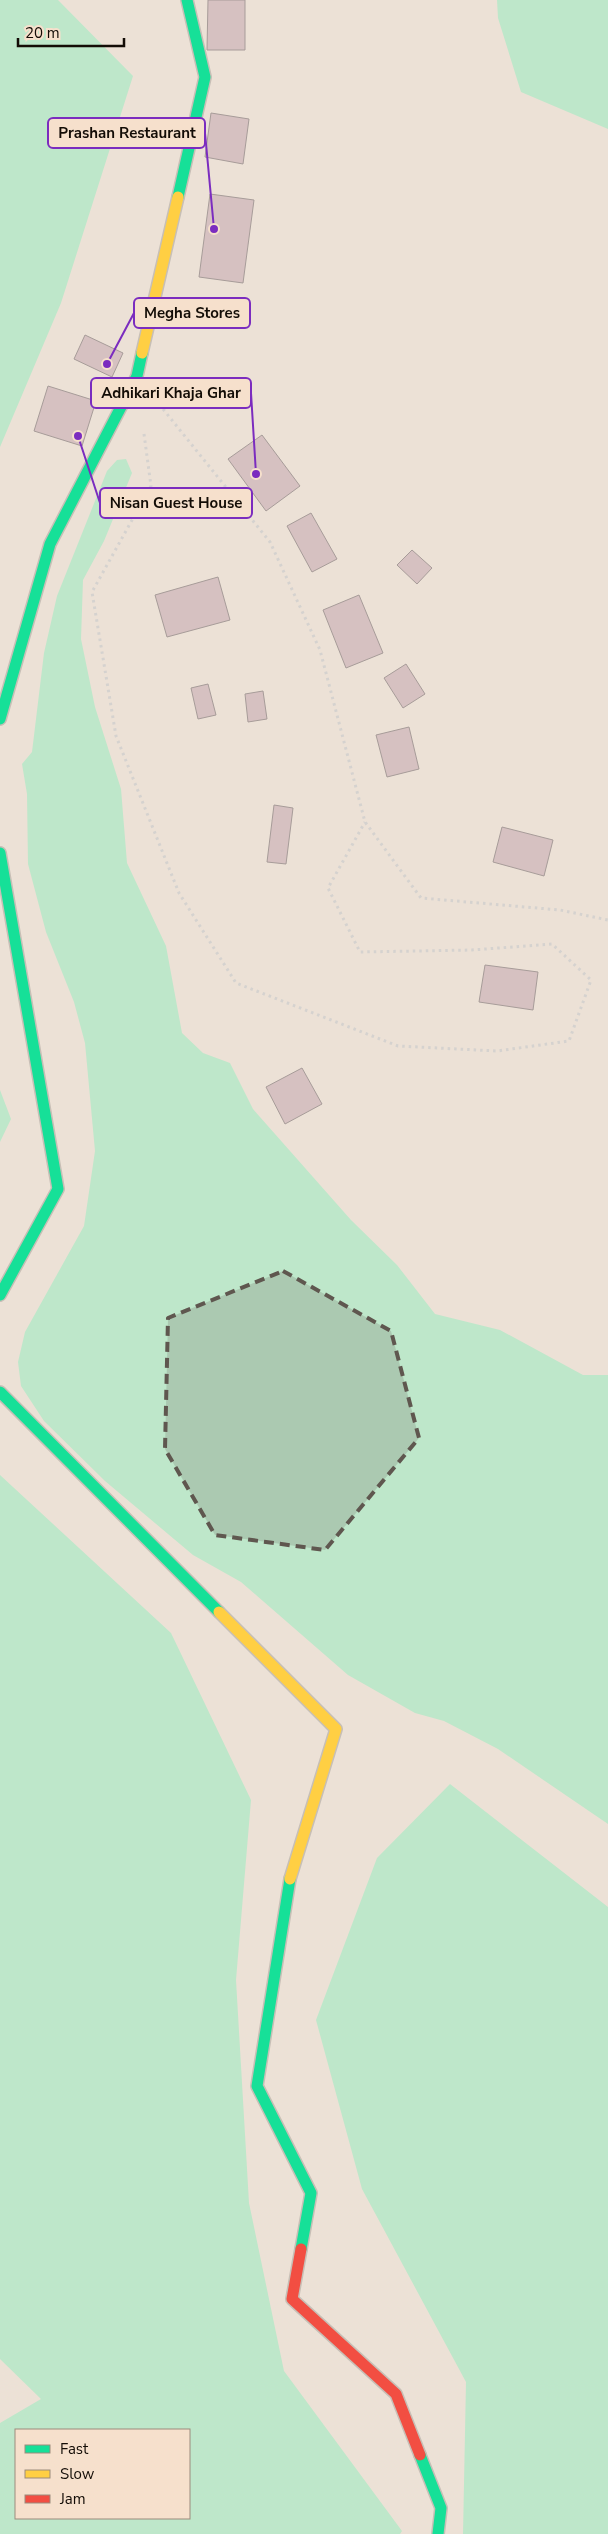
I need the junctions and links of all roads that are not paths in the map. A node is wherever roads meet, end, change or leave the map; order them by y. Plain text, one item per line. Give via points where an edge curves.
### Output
1 (187, 0) edge
2 (0, 719) edge
3 (0, 854) edge
4 (0, 1295) edge
5 (0, 1392) edge
6 (438, 2534) edge

1 - 2 main road via 205,77 137,376 50,544
3 - 4 main road via 58,1189
5 - 6 main road via 336,1728 290,1876 257,2086 311,2193 292,2298 396,2394 441,2508

